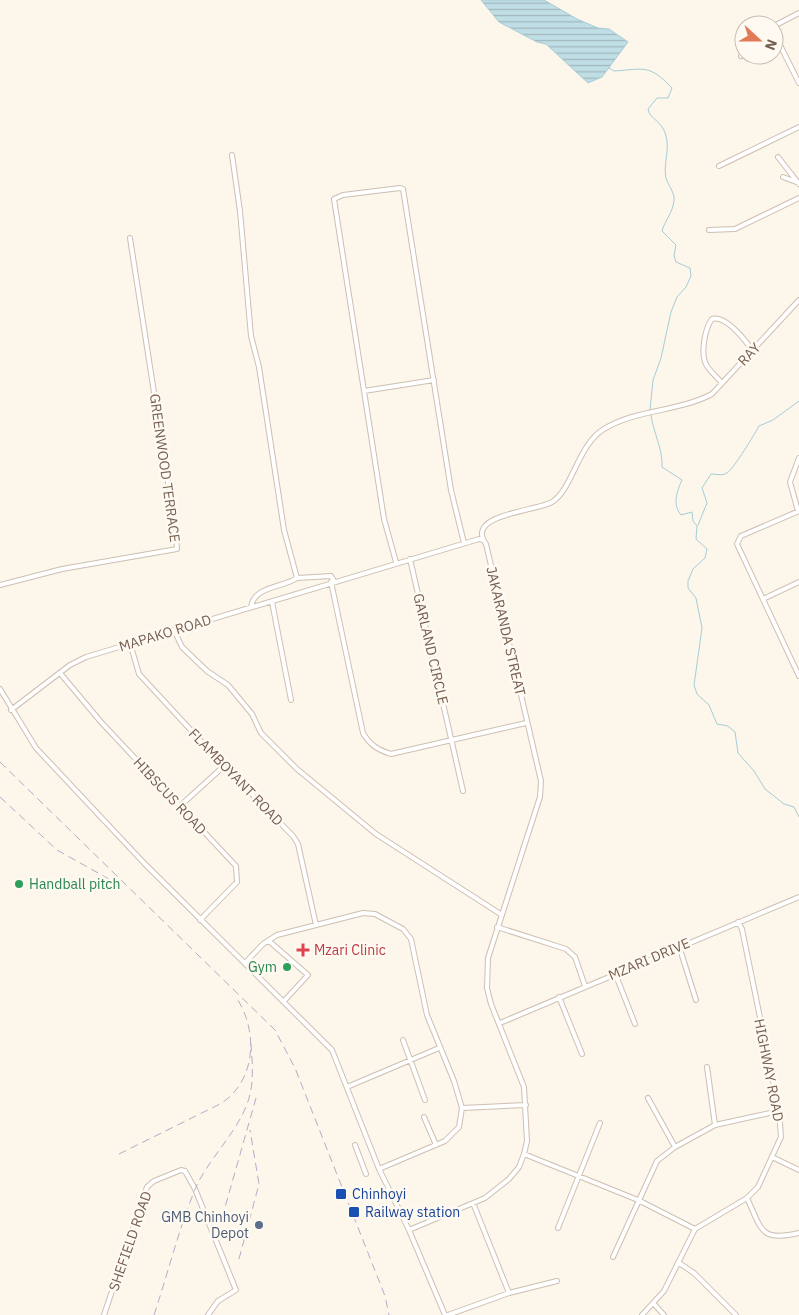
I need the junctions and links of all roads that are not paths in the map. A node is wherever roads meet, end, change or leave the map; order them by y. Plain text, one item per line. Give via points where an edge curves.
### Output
1 (799, 13) edge
2 (784, 21) edge
3 (784, 53) edge
4 (799, 83) edge
5 (799, 127) edge
6 (232, 155) dead end
7 (778, 157) dead end
8 (718, 166) dead end
9 (783, 176) dead end
10 (799, 183) edge
11 (799, 198) edge
12 (709, 230) dead end
13 (130, 238) dead end
14 (799, 300) edge
15 (752, 351) junction
16 (434, 380) junction
17 (722, 383) junction
18 (364, 391) junction
19 (799, 458) edge
20 (799, 511) edge
21 (483, 540) junction
22 (464, 543) junction
23 (410, 559) junction
24 (396, 562) junction
25 (297, 578) junction
26 (333, 582) junction
27 (799, 582) edge
28 (0, 585) edge
29 (763, 599) junction
30 (272, 602) junction
31 (251, 607) junction
32 (174, 630) junction
33 (130, 643) junction
34 (60, 673) junction
35 (799, 676) edge
36 (0, 689) edge
37 (291, 700) dead end
38 (11, 710) junction
39 (526, 723) junction
40 (452, 740) junction
41 (224, 766) junction
42 (463, 791) dead end
43 (180, 806) junction
44 (799, 897) edge
45 (502, 915) junction
46 (200, 920) junction
47 (738, 922) junction
48 (316, 925) junction
49 (497, 927) junction
50 (269, 940) junction
51 (679, 946) junction
52 (245, 963) junction
53 (615, 973) junction
54 (585, 986) junction
55 (559, 997) junction
56 (696, 1000) dead end
57 (284, 1001) junction
58 (500, 1023) junction
59 (635, 1024) dead end
60 (403, 1040) dead end
61 (439, 1048) junction
62 (582, 1054) dead end
63 (411, 1060) junction
64 (707, 1067) dead end
65 (346, 1087) junction
66 (648, 1098) dead end
67 (425, 1100) dead end
68 (526, 1105) junction
69 (462, 1108) junction
70 (779, 1111) junction
71 (424, 1117) dead end
72 (600, 1123) dead end
73 (715, 1125) junction
74 (356, 1145) dead end
75 (436, 1145) junction
76 (675, 1147) junction
77 (524, 1154) junction
78 (772, 1157) junction
79 (379, 1169) junction
80 (799, 1170) edge
81 (366, 1174) dead end
82 (580, 1177) junction
83 (746, 1198) junction
84 (638, 1200) junction
85 (473, 1203) junction
86 (558, 1228) dead end
87 (695, 1229) junction
88 (409, 1230) junction
89 (799, 1234) edge
90 (613, 1257) dead end
91 (678, 1263) junction
92 (557, 1281) dead end
93 (509, 1293) junction
94 (654, 1304) junction
95 (104, 1315) edge
96 (208, 1315) edge
97 (446, 1315) edge
98 (642, 1315) edge
99 (664, 1315) edge
100 (736, 1315) edge

1 - 2 street
3 - 4 street
5 - 8 street
6 - 25 street via 251,336 259,367 284,530
7 - 10 street
9 - 10 street
11 - 12 street via 735,229
13 - 28 street, GREENWOOD TERRACE via 174,516 176,549 62,569
14 - 15 street, RAY
15 - 17 street, RAY
15 - 17 street via 735,330 722,320 712,319 705,337 705,362
16 - 18 street
16 - 18 street via 403,189 343,195 334,198
16 - 22 street via 451,490
17 - 21 street, RAY via 712,394 695,403 632,417 603,429 587,444 564,488 552,502 487,522 483,527
18 - 24 street via 384,519
19 - 20 street via 790,482
20 - 29 street via 741,536 737,541
21 - 22 street, MAPAKO ROAD
21 - 39 street, JAKARANDA STREAT
22 - 23 street, MAPAKO ROAD
23 - 24 street, MAPAKO ROAD
23 - 40 street, GARLAND CIRCLE
24 - 26 street, MAPAKO ROAD
25 - 26 street via 322,575 331,576
25 - 31 street via 288,584 259,592
26 - 30 street, MAPAKO ROAD
26 - 40 street via 363,733 368,743 391,754
27 - 29 street
29 - 35 street
30 - 31 street, MAPAKO ROAD
30 - 37 street
31 - 32 street, MAPAKO ROAD
32 - 33 street, MAPAKO ROAD
32 - 45 street via 182,647 206,671 228,685 252,714 261,733 297,769 376,834
33 - 34 street, MAPAKO ROAD via 86,657
33 - 41 street, FLAMBOYANT ROAD via 139,674
34 - 38 street, MAPAKO ROAD
34 - 43 street, HIBSCUS ROAD
36 - 38 street
38 - 46 street via 36,748
39 - 40 street
39 - 45 street, JAKARANDA STREAT via 541,781 540,797
40 - 42 street, GARLAND CIRCLE
41 - 43 street
41 - 48 street, FLAMBOYANT ROAD via 298,844
43 - 46 street, HIBSCUS ROAD via 236,866 238,874 237,882
44 - 47 street, MZARI DRIVE
45 - 49 street, JAKARANDA STREAT
46 - 52 street
47 - 51 street, MZARI DRIVE
47 - 70 street, HIGHWAY ROAD
48 - 50 street
48 - 61 street via 363,913 375,914 403,929 411,939 427,1015
49 - 54 street via 566,949 575,957
49 - 58 street, JAKARANDA STREAT via 488,958 487,988
50 - 52 street
50 - 57 street via 308,975
51 - 53 street, MZARI DRIVE
51 - 56 street
52 - 57 street
53 - 54 street, MZARI DRIVE
53 - 59 street
54 - 55 street, MZARI DRIVE
55 - 58 street, MZARI DRIVE
55 - 62 street
57 - 65 street via 332,1050
58 - 68 street via 521,1078
60 - 63 street
61 - 63 street
61 - 69 street
63 - 65 street
63 - 67 street
64 - 73 street
65 - 79 street
66 - 76 street
68 - 69 street
68 - 77 street
69 - 75 street via 458,1127 445,1141
70 - 73 street
70 - 78 street, HIGHWAY ROAD via 781,1137
71 - 75 street
72 - 82 street
73 - 76 street
74 - 81 street
75 - 79 street
76 - 84 street via 657,1161
77 - 82 street
77 - 85 street via 509,1179
78 - 80 street
78 - 83 street, HIGHWAY ROAD via 758,1187
79 - 88 street
82 - 84 street
82 - 86 street
83 - 87 street, HIGHWAY ROAD
83 - 89 street via 769,1236
84 - 87 street
84 - 90 street
85 - 88 street
85 - 93 street
87 - 91 street
88 - 97 street
91 - 94 street
91 - 100 street via 694,1273
92 - 93 street
93 - 97 street
94 - 98 street
94 - 99 street
95 - 96 street, SHEFIELD ROAD via 147,1187 181,1170 185,1171 195,1189 236,1290 218,1301

